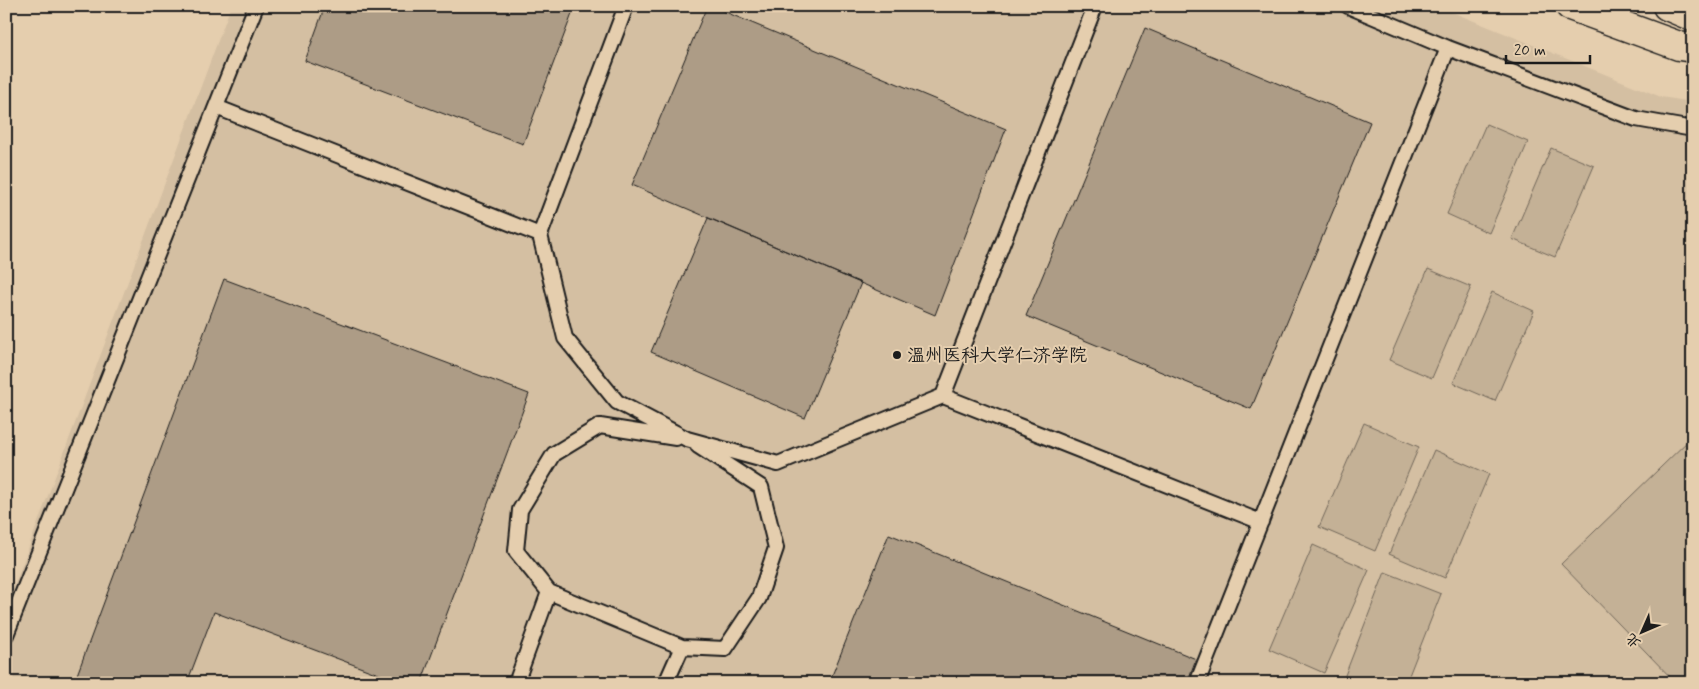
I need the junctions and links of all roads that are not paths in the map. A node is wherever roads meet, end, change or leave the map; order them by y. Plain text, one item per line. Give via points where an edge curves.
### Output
1 (256, 6) edge
2 (626, 6) edge
3 (1095, 6) edge
4 (1348, 6) edge
5 (1570, 6) edge
6 (1667, 6) edge
7 (1693, 17) edge
8 (1448, 48) junction
9 (1693, 48) edge
10 (216, 107) junction
11 (1693, 130) edge
12 (540, 235) junction
13 (943, 396) junction
14 (687, 439) junction
15 (1261, 522) junction
16 (549, 592) junction
17 (6, 635) edge
18 (682, 647) junction
19 (516, 683) edge
20 (666, 683) edge
21 (1197, 683) edge

1 - 10 lane
2 - 12 lane
3 - 13 lane
4 - 8 lane
5 - 9 main road via 1679,46
6 - 7 main road
8 - 11 lane via 1636,119
8 - 15 lane
10 - 12 lane
10 - 17 lane
12 - 14 lane via 565,338 617,402
13 - 14 lane via 778,464
13 - 15 lane
14 - 16 lane via 600,426 554,454 520,510 516,551
14 - 18 lane via 761,487 776,548 759,598 725,649
15 - 21 lane
16 - 18 lane
16 - 19 lane
18 - 20 lane

